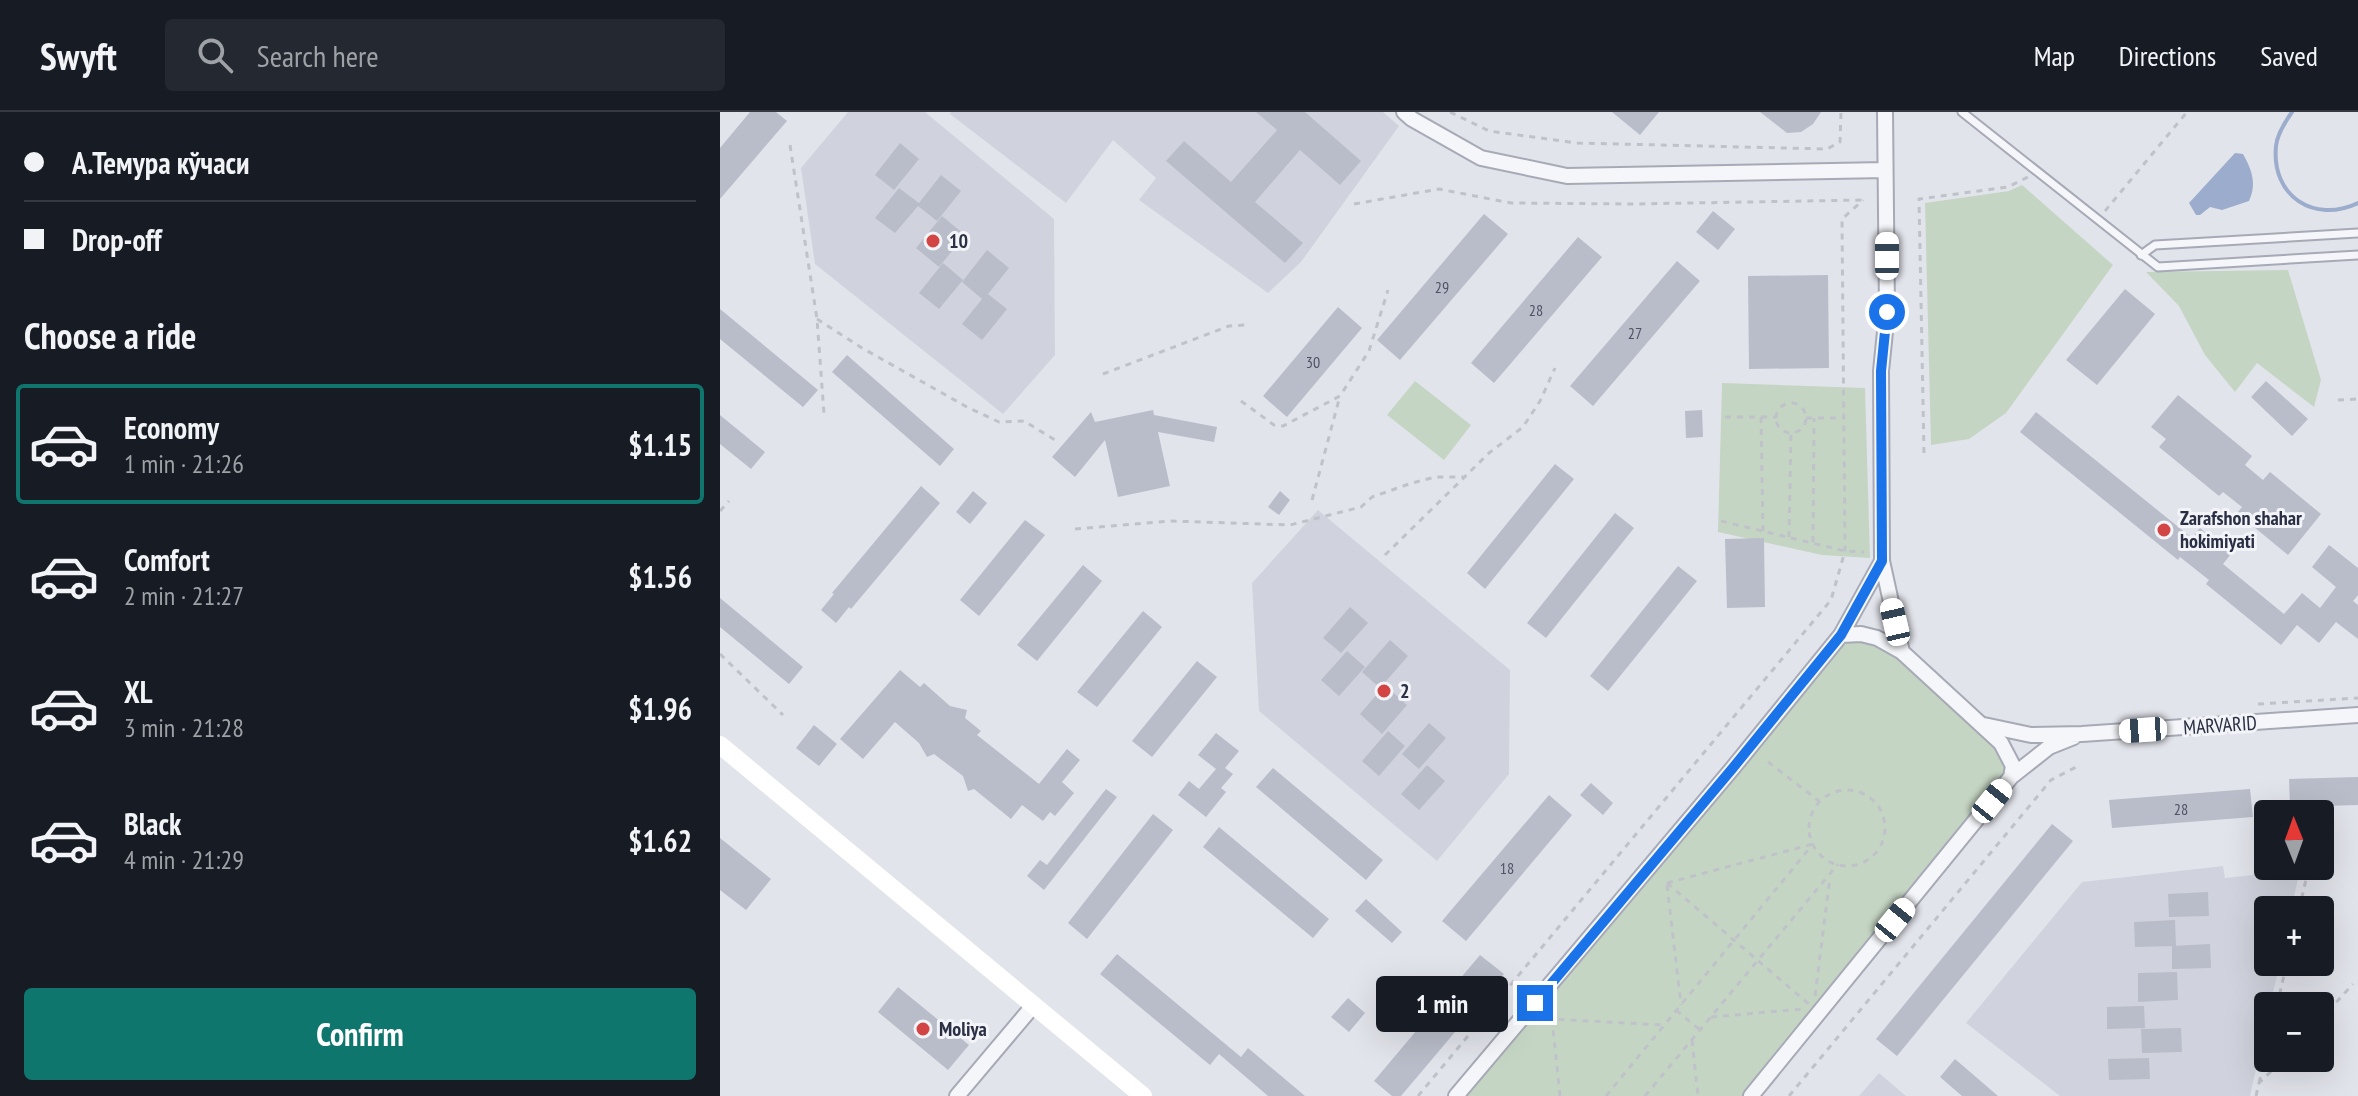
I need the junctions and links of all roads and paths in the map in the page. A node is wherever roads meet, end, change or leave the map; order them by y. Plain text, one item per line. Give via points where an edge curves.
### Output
1 (1404, 112) edge
2 (1450, 112) edge
3 (1841, 112) edge
4 (1885, 112) edge
5 (1962, 112) edge
6 (2187, 112) edge
7 (790, 145) dead end
8 (1885, 170) junction
9 (2037, 172) junction
10 (1354, 204) dead end
11 (2097, 220) junction
12 (2358, 233) edge
13 (2141, 255) junction
14 (2358, 255) edge
15 (1388, 290) dead end
16 (817, 319) junction
17 (1246, 325) dead end
18 (1555, 368) dead end
19 (1103, 374) dead end
20 (1340, 396) junction
21 (2358, 399) edge
22 (2338, 400) dead end
23 (1241, 401) dead end
24 (824, 414) dead end
25 (1725, 417) dead end
26 (1761, 417) junction
27 (1776, 417) junction
28 (1806, 418) junction
29 (1814, 418) junction
30 (1844, 418) junction
31 (1791, 432) junction
32 (1055, 440) dead end
33 (1924, 453) dead end
34 (1465, 477) junction
35 (1312, 500) dead end
36 (729, 501) dead end
37 (720, 511) edge
38 (1721, 521) dead end
39 (1075, 529) dead end
40 (1763, 531) junction
41 (1789, 538) junction
42 (1813, 544) junction
43 (1845, 551) junction
44 (1864, 552) dead end
45 (1385, 555) dead end
46 (1882, 561) junction
47 (1841, 635) junction
48 (1902, 652) junction
49 (720, 654) edge
50 (2358, 698) edge
51 (2258, 704) dead end
52 (783, 715) dead end
53 (2358, 715) edge
54 (1982, 724) junction
55 (2082, 734) junction
56 (720, 745) edge
57 (1768, 762) dead end
58 (2076, 767) dead end
59 (2011, 777) junction
60 (1819, 801) junction
61 (1813, 844) junction
62 (1838, 864) junction
63 (1831, 873) junction
64 (1667, 883) junction
65 (1734, 941) junction
66 (1757, 961) junction
67 (2353, 984) dead end
68 (1681, 1005) junction
69 (2334, 1005) edge
70 (1033, 1006) junction
71 (1813, 1009) junction
72 (1676, 1010) junction
73 (1711, 1017) junction
74 (1664, 1025) junction
75 (1700, 1030) junction
76 (1692, 1040) junction
77 (2262, 1072) edge
78 (2270, 1072) edge
79 (2259, 1083) junction
80 (957, 1096) edge
81 (1143, 1096) edge
82 (1418, 1096) edge
83 (1456, 1096) edge
84 (1560, 1096) edge
85 (1606, 1096) edge
86 (1645, 1096) edge
87 (1698, 1096) edge
88 (1751, 1096) edge
89 (1789, 1096) edge
90 (2256, 1096) edge

1 - 8 street via 1481,158 1567,176
2 - 3 path via 1489,131 1577,143 1827,149 1840,142
4 - 8 street
5 - 9 lane
6 - 11 path
7 - 16 path
8 - 46 street
9 - 11 lane
9 - 33 path via 2008,187 1919,199
10 - 30 path via 1439,189 1511,203 1863,200 1842,219
11 - 13 lane
12 - 13 lane via 2155,245
13 - 14 lane via 2158,267
15 - 20 path via 1369,351
16 - 24 path
16 - 32 path via 967,407 999,422 1024,421
17 - 19 path via 1229,326
18 - 34 path via 1523,427
20 - 23 path via 1283,426
20 - 35 path
21 - 22 path
25 - 26 path
26 - 27 path
26 - 40 path
27 - 28 path via 1782,405 1792,403 1801,406
27 - 31 path via 1779,426
28 - 29 path
28 - 31 path
29 - 30 path
29 - 42 path
30 - 43 path
31 - 41 path
34 - 39 path via 1412,483 1372,497 1361,507 1290,525 1171,521
34 - 45 path
36 - 37 path
38 - 40 path
40 - 41 path
41 - 42 path
42 - 43 path
43 - 44 path
43 - 82 path via 1831,600
46 - 47 street
46 - 48 street
47 - 48 street via 1877,638
47 - 83 street
48 - 54 street
49 - 52 path
50 - 51 path
53 - 55 street, MARVARID
54 - 55 street, MARVARID via 2031,735
54 - 59 street via 2009,756
55 - 59 street via 2049,747
56 - 70 street
57 - 60 path
58 - 89 path via 2051,780
59 - 88 street
60 - 61 path via 1809,825
60 - 62 path via 1842,790 1855,791 1883,814 1879,849 1859,864
61 - 62 path via 1824,859
61 - 64 path
61 - 65 path
62 - 63 path
63 - 66 path
63 - 71 path
64 - 65 path
64 - 68 path
65 - 66 path
65 - 68 path
66 - 71 path
66 - 73 path
67 - 69 path
68 - 72 path
70 - 80 street
70 - 81 street
71 - 73 path
72 - 74 path
72 - 75 path
73 - 75 path
74 - 84 path via 1552,1019
74 - 85 path
75 - 76 path
76 - 86 path
76 - 87 path
77 - 79 path
78 - 79 path
79 - 90 path

